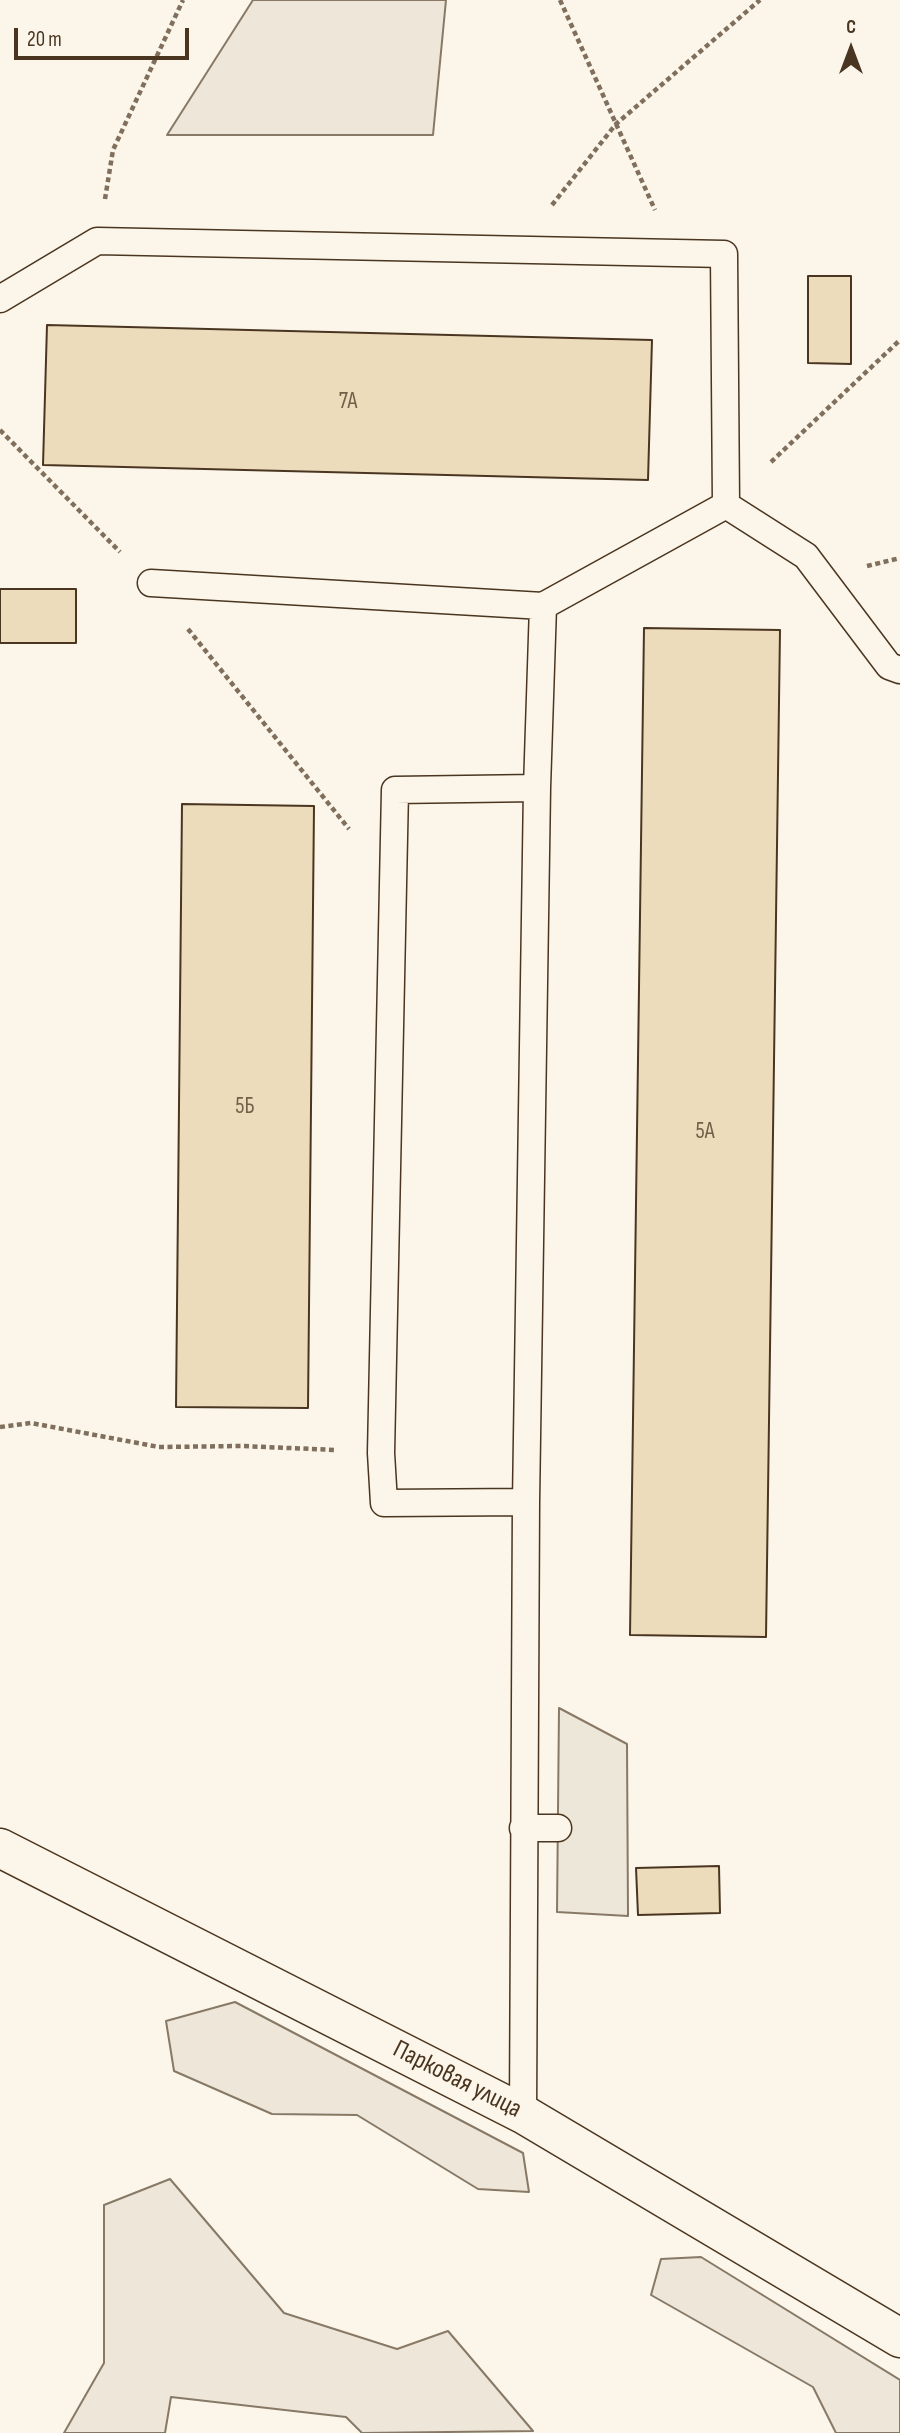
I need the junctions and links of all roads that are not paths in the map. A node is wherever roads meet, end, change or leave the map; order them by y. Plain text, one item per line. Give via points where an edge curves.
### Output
1 (0, 299) edge
2 (726, 505) junction
3 (150, 583) road end
4 (542, 606) junction
5 (900, 670) edge
6 (537, 788) junction
7 (526, 1502) junction
8 (523, 1828) junction
9 (558, 1828) dead end
10 (0, 1848) edge
11 (523, 2113) junction
12 (900, 2338) edge

1 - 2 lane via 97,241 723,254
2 - 4 lane
2 - 5 lane via 806,556 889,666
3 - 4 lane
4 - 6 lane
6 - 7 lane
6 - 7 lane via 395,790 381,1453 384,1503
7 - 8 lane
8 - 9 lane
8 - 11 lane
10 - 11 street, Парковая улица
11 - 12 street, Парковая улица

